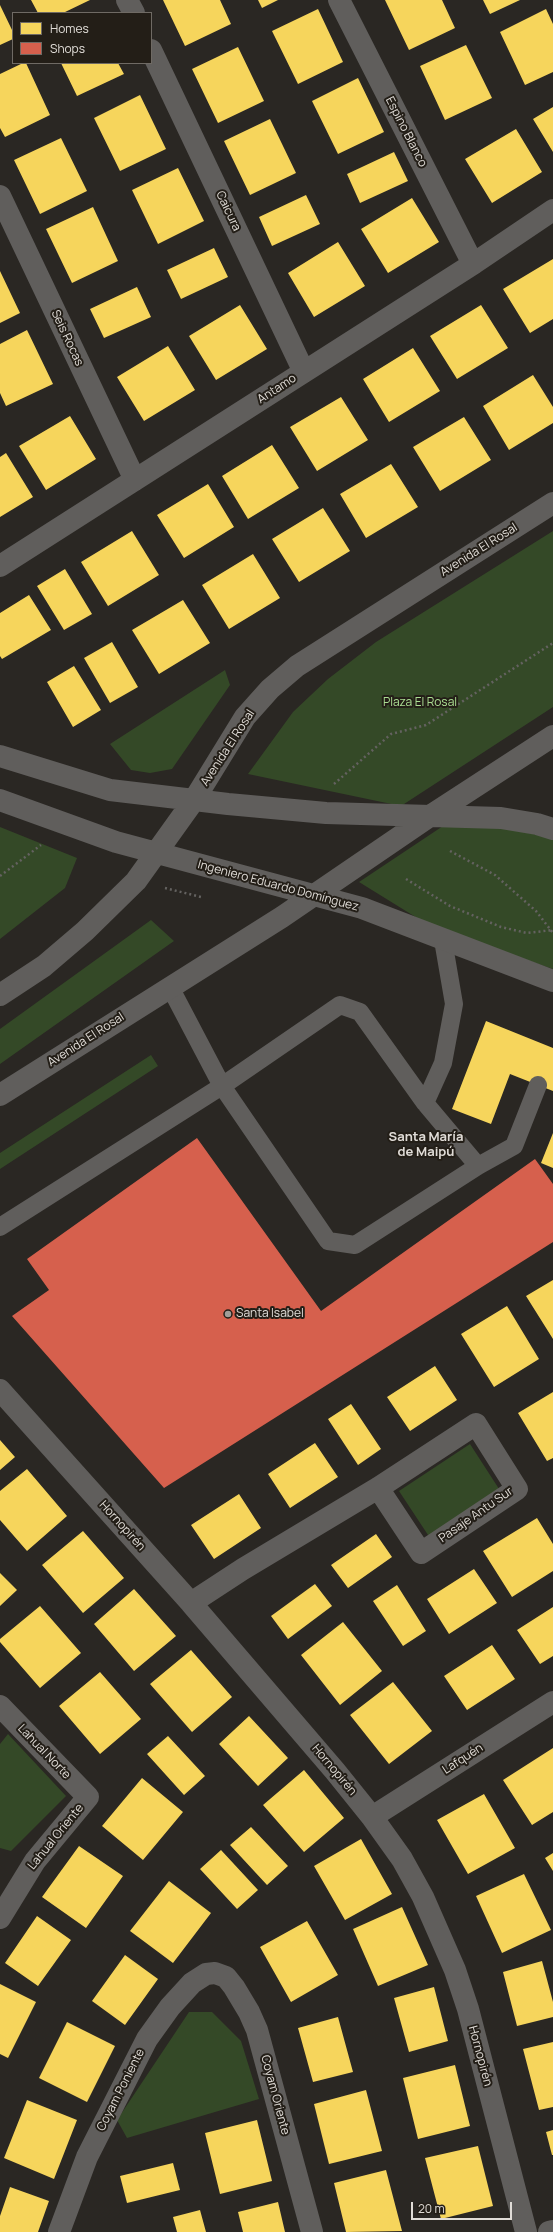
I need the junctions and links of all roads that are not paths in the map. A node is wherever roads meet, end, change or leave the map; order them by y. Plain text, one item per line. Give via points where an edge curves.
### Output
1 (127, 0) edge
2 (339, 0) edge
3 (133, 12) edge
4 (152, 52) edge
5 (0, 196) edge
6 (553, 210) edge
7 (473, 264) junction
8 (304, 372) junction
9 (135, 480) junction
10 (553, 503) edge
11 (0, 566) edge
12 (553, 736) edge
13 (0, 756) edge
14 (0, 800) edge
15 (194, 800) junction
16 (430, 816) junction
17 (553, 829) edge
18 (157, 854) junction
19 (315, 895) junction
20 (443, 940) junction
21 (553, 981) edge
22 (170, 987) junction
23 (0, 995) edge
24 (538, 1085) dead end
25 (222, 1086) junction
26 (0, 1095) edge
27 (425, 1103) junction
28 (478, 1166) junction
29 (0, 1227) edge
30 (0, 1390) edge
31 (378, 1488) junction
32 (191, 1603) junction
33 (553, 1702) edge
34 (0, 1706) edge
35 (88, 1797) joint
36 (372, 1816) junction
37 (0, 1918) edge
38 (214, 1973) joint
39 (553, 2231) edge
40 (59, 2232) edge
41 (312, 2232) edge
42 (526, 2232) edge
43 (549, 2232) edge

1 - 3 street
2 - 7 street, Espino Blanco
4 - 8 street, Caicura
5 - 9 street, Seis Rocas
6 - 7 street, Antamo
7 - 8 street, Antamo
8 - 9 street, Antamo
9 - 11 street, Antamo
10 - 15 street, Avenida El Rosal via 297,666 270,689 246,716
12 - 16 street, Avenida El Rosal
13 - 15 street via 110,790
14 - 18 street, Ingeniero Eduardo Domínguez via 67,826
15 - 16 street via 326,813
15 - 18 street, Avenida El Rosal
16 - 17 street via 500,818
16 - 19 street, Avenida El Rosal
18 - 19 street, Ingeniero Eduardo Domínguez
18 - 23 street, Avenida El Rosal via 136,881 85,931 44,966
19 - 20 street, Ingeniero Eduardo Domínguez via 362,908
19 - 22 street, Avenida El Rosal
20 - 21 street, Ingeniero Eduardo Domínguez
20 - 27 lane via 454,1004 443,1063
22 - 25 lane
22 - 26 street, Avenida El Rosal
24 - 28 lane via 514,1146
25 - 27 lane via 340,1005 360,1012
25 - 28 lane via 328,1241 355,1245
25 - 29 lane
27 - 28 lane
30 - 32 street, Hornopirén
31 - 31 street, Pasaje Antu Sur via 476,1424 517,1489 421,1553
31 - 32 street, Pasaje Antu Sur
32 - 36 street, Hornopirén
33 - 36 street, Lafquén
34 - 35 street, Lahual Norte
35 - 37 street, Lahual Oriente via 34,1861
36 - 42 street, Hornopirén via 402,1859 423,1896 456,1970
38 - 40 street, Coyam Poniente via 206,1974 192,1983 170,2007 148,2039 88,2157
38 - 41 street, Coyam Oriente via 226,1977 234,1987 257,2030
39 - 43 street

